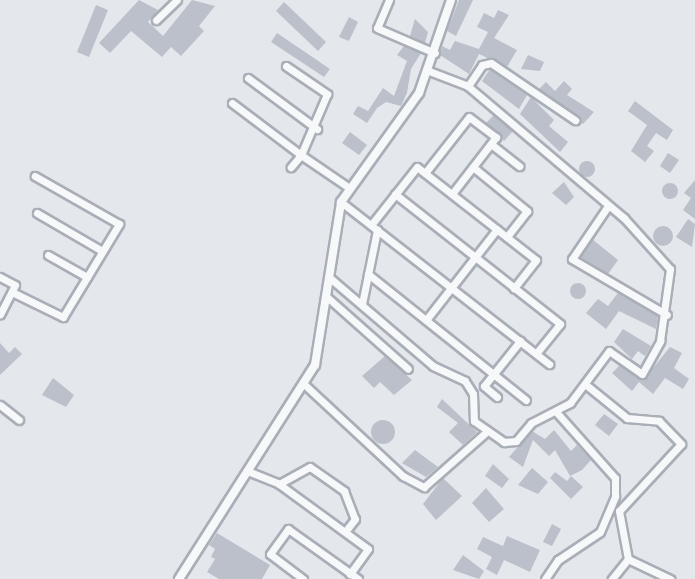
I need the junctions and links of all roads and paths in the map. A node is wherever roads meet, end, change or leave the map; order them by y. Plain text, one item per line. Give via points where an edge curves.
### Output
1 (177, 0) edge
2 (388, 0) edge
3 (451, 0) edge
4 (156, 20) dead end
5 (435, 53) junction
6 (286, 66) dead end
7 (429, 71) junction
8 (248, 78) dead end
9 (468, 86) junction
10 (232, 103) dead end
11 (574, 120) dead end
12 (317, 129) junction
13 (491, 144) junction
14 (301, 155) junction
15 (519, 166) dead end
16 (291, 167) dead end
17 (472, 167) junction
18 (425, 173) junction
19 (35, 176) dead end
20 (348, 187) junction
21 (395, 194) junction
22 (452, 194) junction
23 (341, 202) junction
24 (608, 206) junction
25 (37, 213) dead end
26 (374, 227) junction
27 (497, 229) junction
28 (507, 237) junction
29 (102, 251) junction
30 (48, 255) dead end
31 (475, 257) junction
32 (368, 274) junction
33 (0, 276) edge
34 (87, 277) junction
35 (330, 278) junction
36 (451, 288) junction
37 (514, 288) junction
38 (12, 292) junction
39 (327, 297) junction
40 (362, 304) junction
41 (1, 312) edge
42 (667, 315) junction
43 (426, 320) junction
44 (520, 341) junction
45 (536, 354) junction
46 (549, 364) dead end
47 (408, 369) dead end
48 (493, 374) junction
49 (585, 384) junction
50 (305, 385) junction
51 (497, 397) dead end
52 (526, 400) dead end
53 (0, 405) edge
54 (557, 413) junction
55 (19, 420) dead end
56 (485, 433) junction
57 (250, 472) junction
58 (279, 484) junction
59 (345, 532) junction
60 (628, 559) junction
61 (350, 574) junction
62 (179, 579) edge
63 (303, 579) edge
64 (358, 579) edge
65 (544, 579) edge
66 (612, 579) edge
67 (670, 579) edge

1 - 4 street
2 - 5 street via 377,28
3 - 5 street
5 - 7 street
6 - 12 street via 327,94
7 - 9 street
7 - 20 street via 398,124
8 - 12 street
9 - 11 street via 482,64 491,63
9 - 24 street
10 - 14 street
12 - 14 street
13 - 15 street
13 - 17 street
13 - 18 street via 496,137 469,117
14 - 16 street
14 - 20 street
17 - 22 street
17 - 28 street via 527,210
18 - 21 street via 417,166
18 - 22 street
19 - 29 street via 119,224
20 - 23 street
21 - 26 street
21 - 31 street
22 - 27 street
23 - 26 street
23 - 35 street
24 - 42 street via 670,269
24 - 42 street via 572,259
25 - 29 street
26 - 32 street
26 - 36 street
27 - 28 street
27 - 31 street
28 - 37 street via 536,260
29 - 34 street
30 - 34 street
31 - 36 street
31 - 37 street
32 - 40 street
32 - 43 street
33 - 38 street via 15,284
34 - 38 street via 63,317
35 - 39 street
35 - 40 street
36 - 43 street
36 - 44 street
37 - 45 street via 560,324
38 - 41 street
39 - 47 street via 386,356
39 - 50 street via 321,349
40 - 56 street via 433,366 465,381 473,394 474,421
42 - 49 street via 642,374 611,351
43 - 48 street
44 - 45 street
44 - 48 street
45 - 46 street
48 - 51 street via 484,386
48 - 52 street
49 - 54 street
49 - 60 street via 627,417 659,421 681,444 619,511
50 - 56 street via 403,476 424,487
50 - 57 street
53 - 55 street
54 - 56 street via 531,423 510,444
54 - 65 street via 615,478 615,496 600,532 558,560
57 - 58 street
57 - 62 street
58 - 59 street
58 - 59 street via 310,467 344,491 355,519
59 - 61 street via 368,549
60 - 66 street
60 - 67 street
61 - 63 street via 288,529 270,554
61 - 64 street

